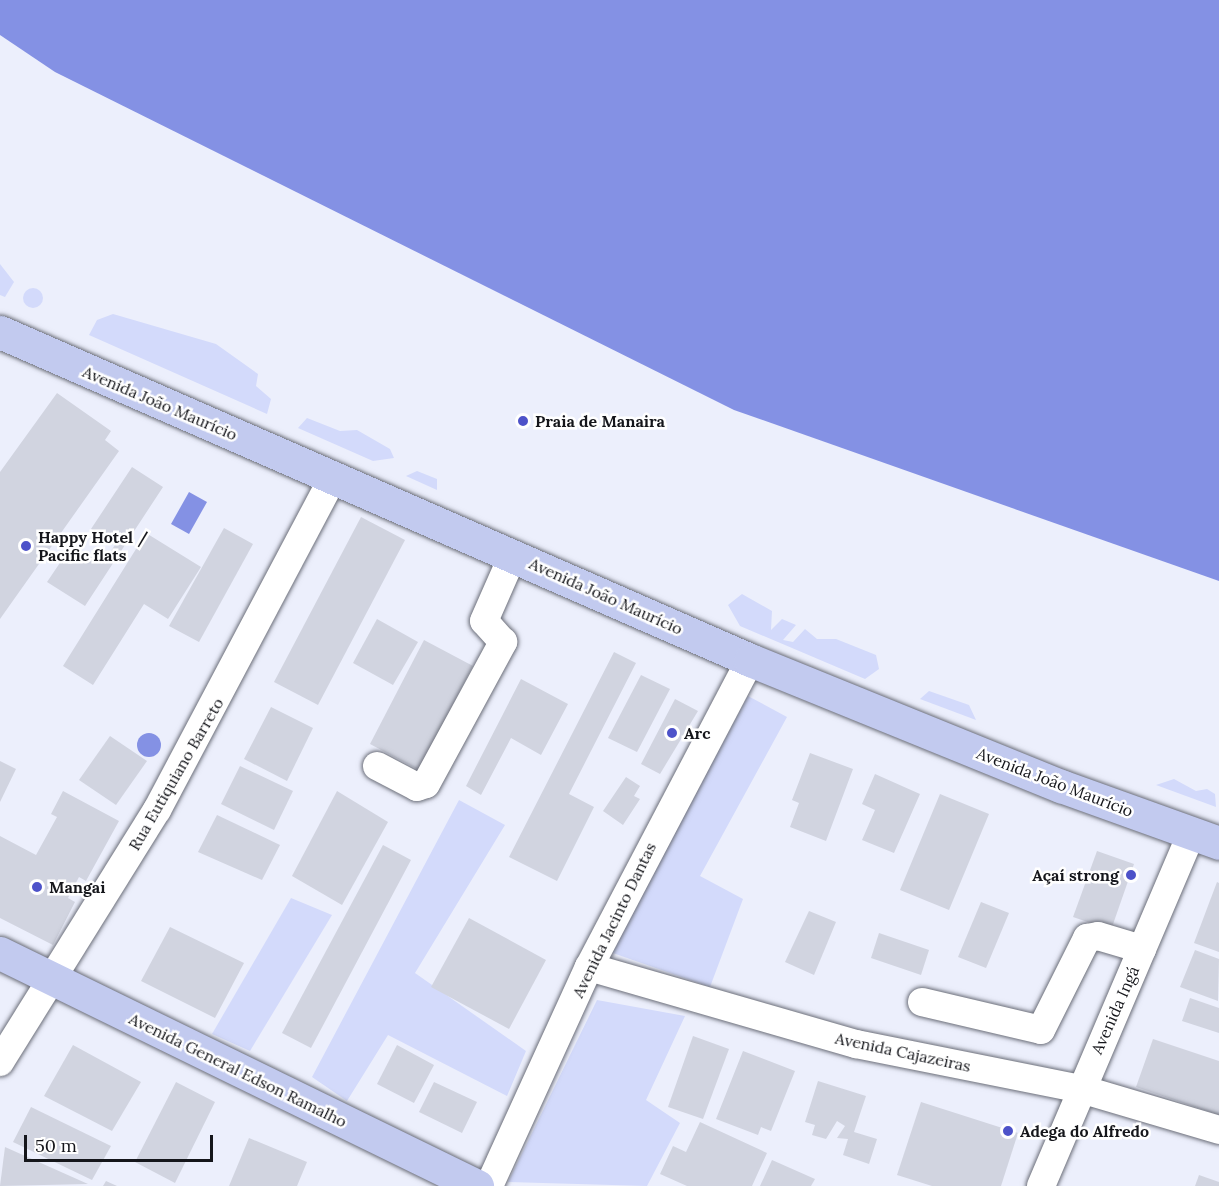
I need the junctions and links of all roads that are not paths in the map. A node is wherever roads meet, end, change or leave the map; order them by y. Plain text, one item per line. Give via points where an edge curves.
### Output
1 (0, 332) edge
2 (334, 476) junction
3 (513, 555) junction
4 (750, 660) junction
5 (377, 766) dead end
6 (1205, 839) edge
7 (1142, 949) junction
8 (0, 953) edge
9 (590, 967) junction
10 (52, 979) junction
11 (922, 1002) dead end
12 (0, 1062) edge
13 (1081, 1089) junction
14 (1219, 1130) edge
15 (477, 1186) edge
16 (489, 1186) edge
17 (1041, 1186) edge

1 - 2 main road, Avenida João Maurício
2 - 3 main road, Avenida João Maurício
2 - 10 street, Rua Eutiquiano Barreto via 168,790
3 - 4 main road, Avenida João Maurício
3 - 5 street via 484,621 503,642 426,784 417,787
4 - 6 main road, Avenida João Maurício
4 - 9 street, Avenida Jacinto Dantas
6 - 7 street, Avenida Ingá
7 - 11 street via 1098,936 1086,938 1041,1030
7 - 13 street, Avenida Ingá
8 - 10 main road, Avenida General Edson Ramalho
9 - 13 street, Avenida Cajazeiras via 856,1044
9 - 16 street, Avenida Jacinto Dantas
10 - 12 street, Rua Eutiquiano Barreto
10 - 15 main road, Avenida General Edson Ramalho
13 - 14 street, Avenida Cajazeiras
13 - 17 street, Avenida Ingá

